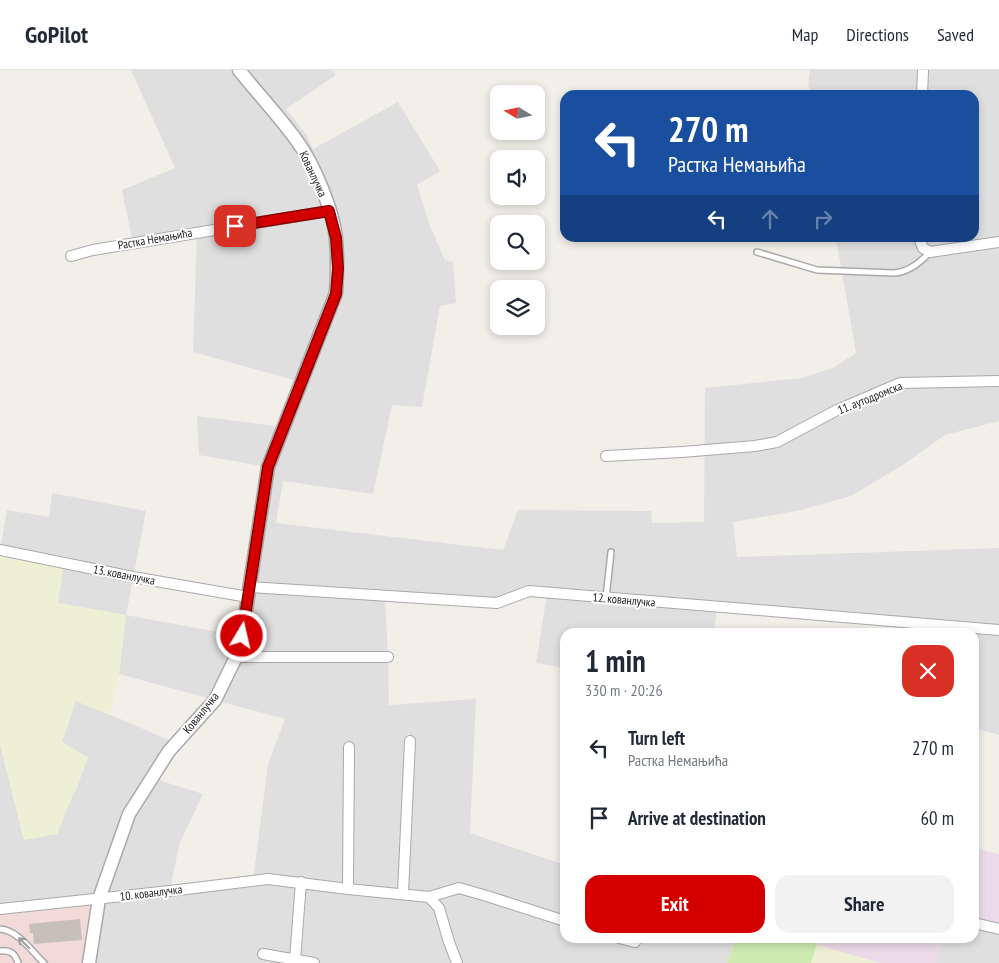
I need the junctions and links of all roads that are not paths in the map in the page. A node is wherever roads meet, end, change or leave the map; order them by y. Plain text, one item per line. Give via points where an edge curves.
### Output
1 (239, 70) edge
2 (923, 70) edge
3 (922, 90) edge
4 (329, 211) junction
5 (921, 242) edge
6 (999, 242) edge
7 (757, 252) dead end
8 (930, 252) junction
9 (71, 256) dead end
10 (999, 381) edge
11 (606, 456) dead end
12 (0, 550) edge
13 (611, 552) dead end
14 (249, 592) junction
15 (606, 598) junction
16 (974, 628) edge
17 (979, 628) edge
18 (999, 630) edge
19 (236, 657) junction
20 (388, 657) dead end
21 (410, 741) dead end
22 (349, 747) dead end
23 (301, 882) junction
24 (348, 889) junction
25 (403, 893) junction
26 (429, 897) junction
27 (99, 899) junction
28 (0, 909) edge
29 (560, 919) edge
30 (979, 924) edge
31 (0, 929) edge
32 (999, 929) edge
33 (0, 951) edge
34 (264, 954) dead end
35 (295, 960) junction
36 (18, 963) edge
37 (44, 963) edge
38 (89, 963) edge
39 (314, 963) edge
40 (457, 963) edge

1 - 4 street, Кованлучка via 298,142 317,177
2 - 3 street
4 - 9 street, Растка Немањића
4 - 14 street, Кованлучка via 336,238 336,294 268,467
5 - 8 street
6 - 8 street
7 - 8 lane via 817,270 894,273 905,272
10 - 11 street, 11. аутодромска via 900,383 837,410 777,442
12 - 14 street, 13. кованлучка via 133,577
13 - 15 lane
14 - 15 street, 12. кованлучка via 497,603 529,591
14 - 19 street, Кованлучка
15 - 16 street, 12. кованлучка
17 - 18 street, 12. кованлучка
19 - 20 street
19 - 27 street, Кованлучка via 215,700 170,751 129,814
21 - 25 street
22 - 24 street
23 - 24 street, 10. кованлучка
23 - 27 street, 10. кованлучка via 252,880
23 - 35 street
24 - 25 street, 10. кованлучка
25 - 26 street, 10. кованлучка
26 - 29 street, 10. кованлучка via 459,888
26 - 40 street via 439,908
27 - 28 street, 10. кованлучка
27 - 38 street, Кованлучка
30 - 32 street
37 -> 31 lane via 16,936
33 - 36 lane via 12,953
34 - 35 street
35 - 39 street

